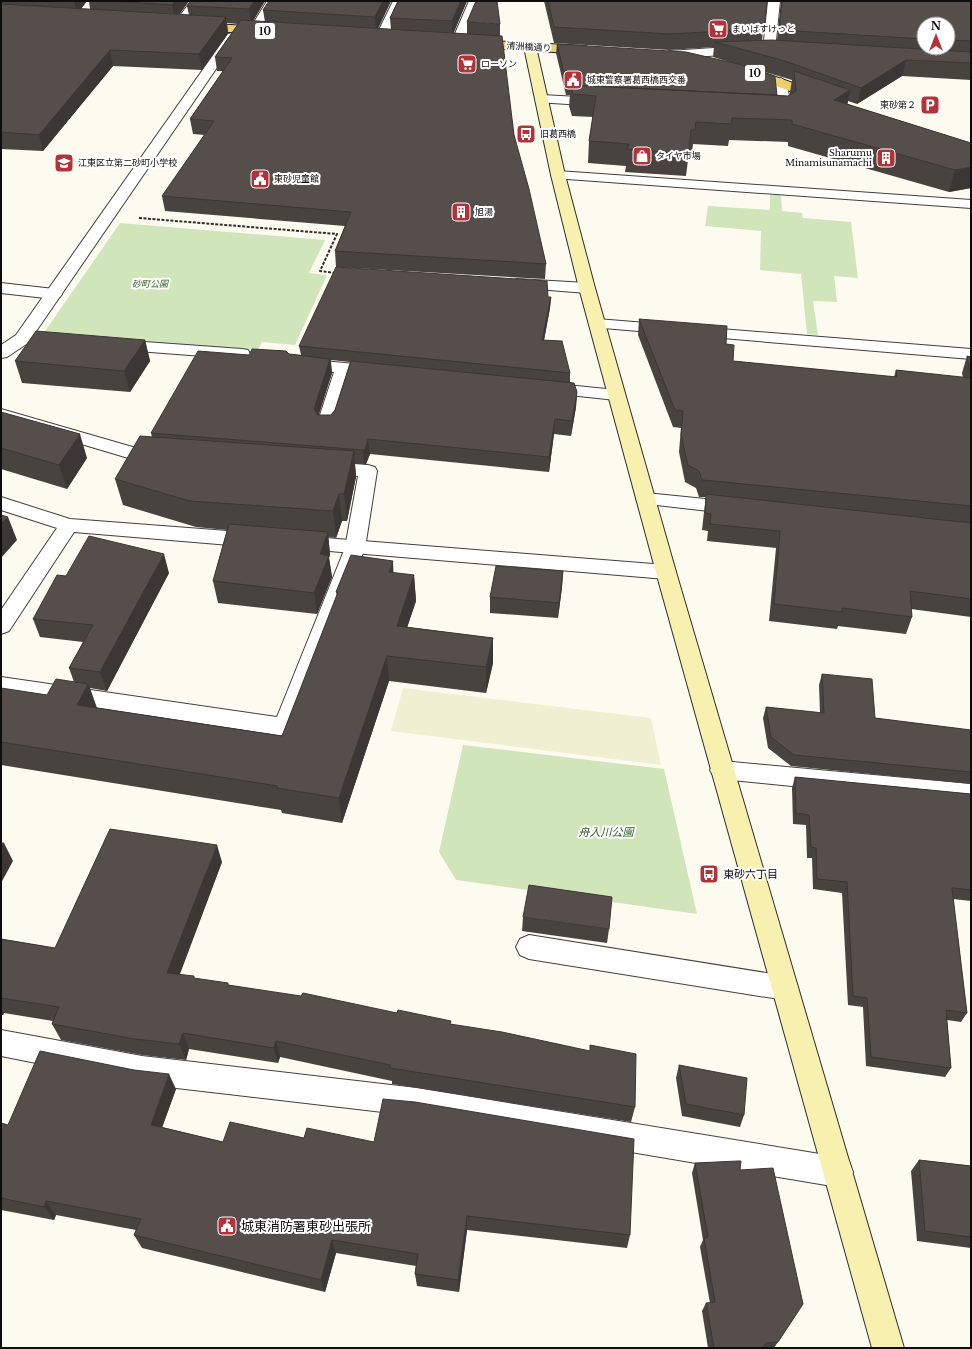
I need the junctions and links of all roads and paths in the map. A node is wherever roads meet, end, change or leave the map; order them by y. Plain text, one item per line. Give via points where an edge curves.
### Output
1 (197, 1) edge
2 (273, 1) edge
3 (399, 1) edge
4 (475, 1) edge
5 (774, 1) edge
6 (163, 24) edge
7 (178, 26) junction
8 (238, 29) junction
9 (255, 30) junction
10 (278, 32) edge
11 (365, 37) edge
12 (381, 38) junction
13 (396, 39) edge
14 (442, 42) edge
15 (457, 43) junction
16 (530, 47) junction
17 (769, 50) junction
18 (599, 51) edge
19 (784, 51) edge
20 (653, 54) edge
21 (669, 55) junction
22 (781, 82) junction
23 (541, 99) junction
24 (830, 100) edge
25 (613, 103) edge
26 (760, 111) edge
27 (558, 175) junction
28 (971, 204) edge
29 (134, 218) dead end
30 (335, 273) edge
31 (505, 283) edge
32 (1, 288) edge
33 (587, 288) junction
34 (54, 294) junction
35 (597, 324) junction
36 (22, 339) junction
37 (41, 340) edge
38 (103, 344) edge
39 (1, 353) edge
40 (242, 354) edge
41 (971, 354) edge
42 (297, 363) edge
43 (344, 368) junction
44 (390, 373) edge
45 (530, 386) edge
46 (616, 395) junction
47 (1, 414) edge
48 (326, 424) edge
49 (174, 457) edge
50 (306, 467) edge
51 (646, 499) junction
52 (1, 503) edge
53 (756, 510) edge
54 (69, 525) junction
55 (355, 548) junction
56 (666, 572) junction
57 (2, 623) edge
58 (1, 685) edge
59 (722, 770) junction
60 (971, 794) edge
61 (529, 947) dead end
62 (785, 988) junction
63 (1, 1044) edge
64 (838, 1172) junction
65 (888, 1348) edge

1 - 7 street
2 - 9 street
3 - 12 street
4 - 15 street
5 - 17 street
6 - 7 main road, 10
7 - 8 main road, 10
8 - 9 main road, 10
8 - 34 street
9 - 10 main road, 10
11 - 12 main road
12 - 13 main road
14 - 15 main road, 清洲橋通り
15 - 16 main road, 清洲橋通り
16 - 18 main road, 清洲橋通り
16 - 23 street
17 - 19 street
17 - 21 street
20 - 21 main road, 10
21 - 22 main road, 10 via 703,58
22 - 24 main road, 10
22 - 26 street via 784,112
23 - 25 street
23 - 27 street
27 - 28 street
27 - 33 street
29 - 30 path via 337,234 320,271
31 - 33 street
32 - 34 street
33 - 35 street
34 - 36 street
35 - 41 street
35 - 46 street
36 - 37 street
36 - 39 street
38 - 40 street
42 - 43 street
43 - 44 street
43 - 48 street
45 - 46 street
46 - 51 street
47 - 49 street via 135,454
50 - 55 street via 368,471
51 - 53 street
51 - 56 street
52 - 54 street
54 - 55 street
54 - 57 street
55 - 56 street
55 - 58 street via 284,727
56 - 59 street
59 - 60 street
59 - 62 street
61 - 62 street
62 - 64 street
63 - 64 street via 142,1070 417,1102
64 - 65 street

